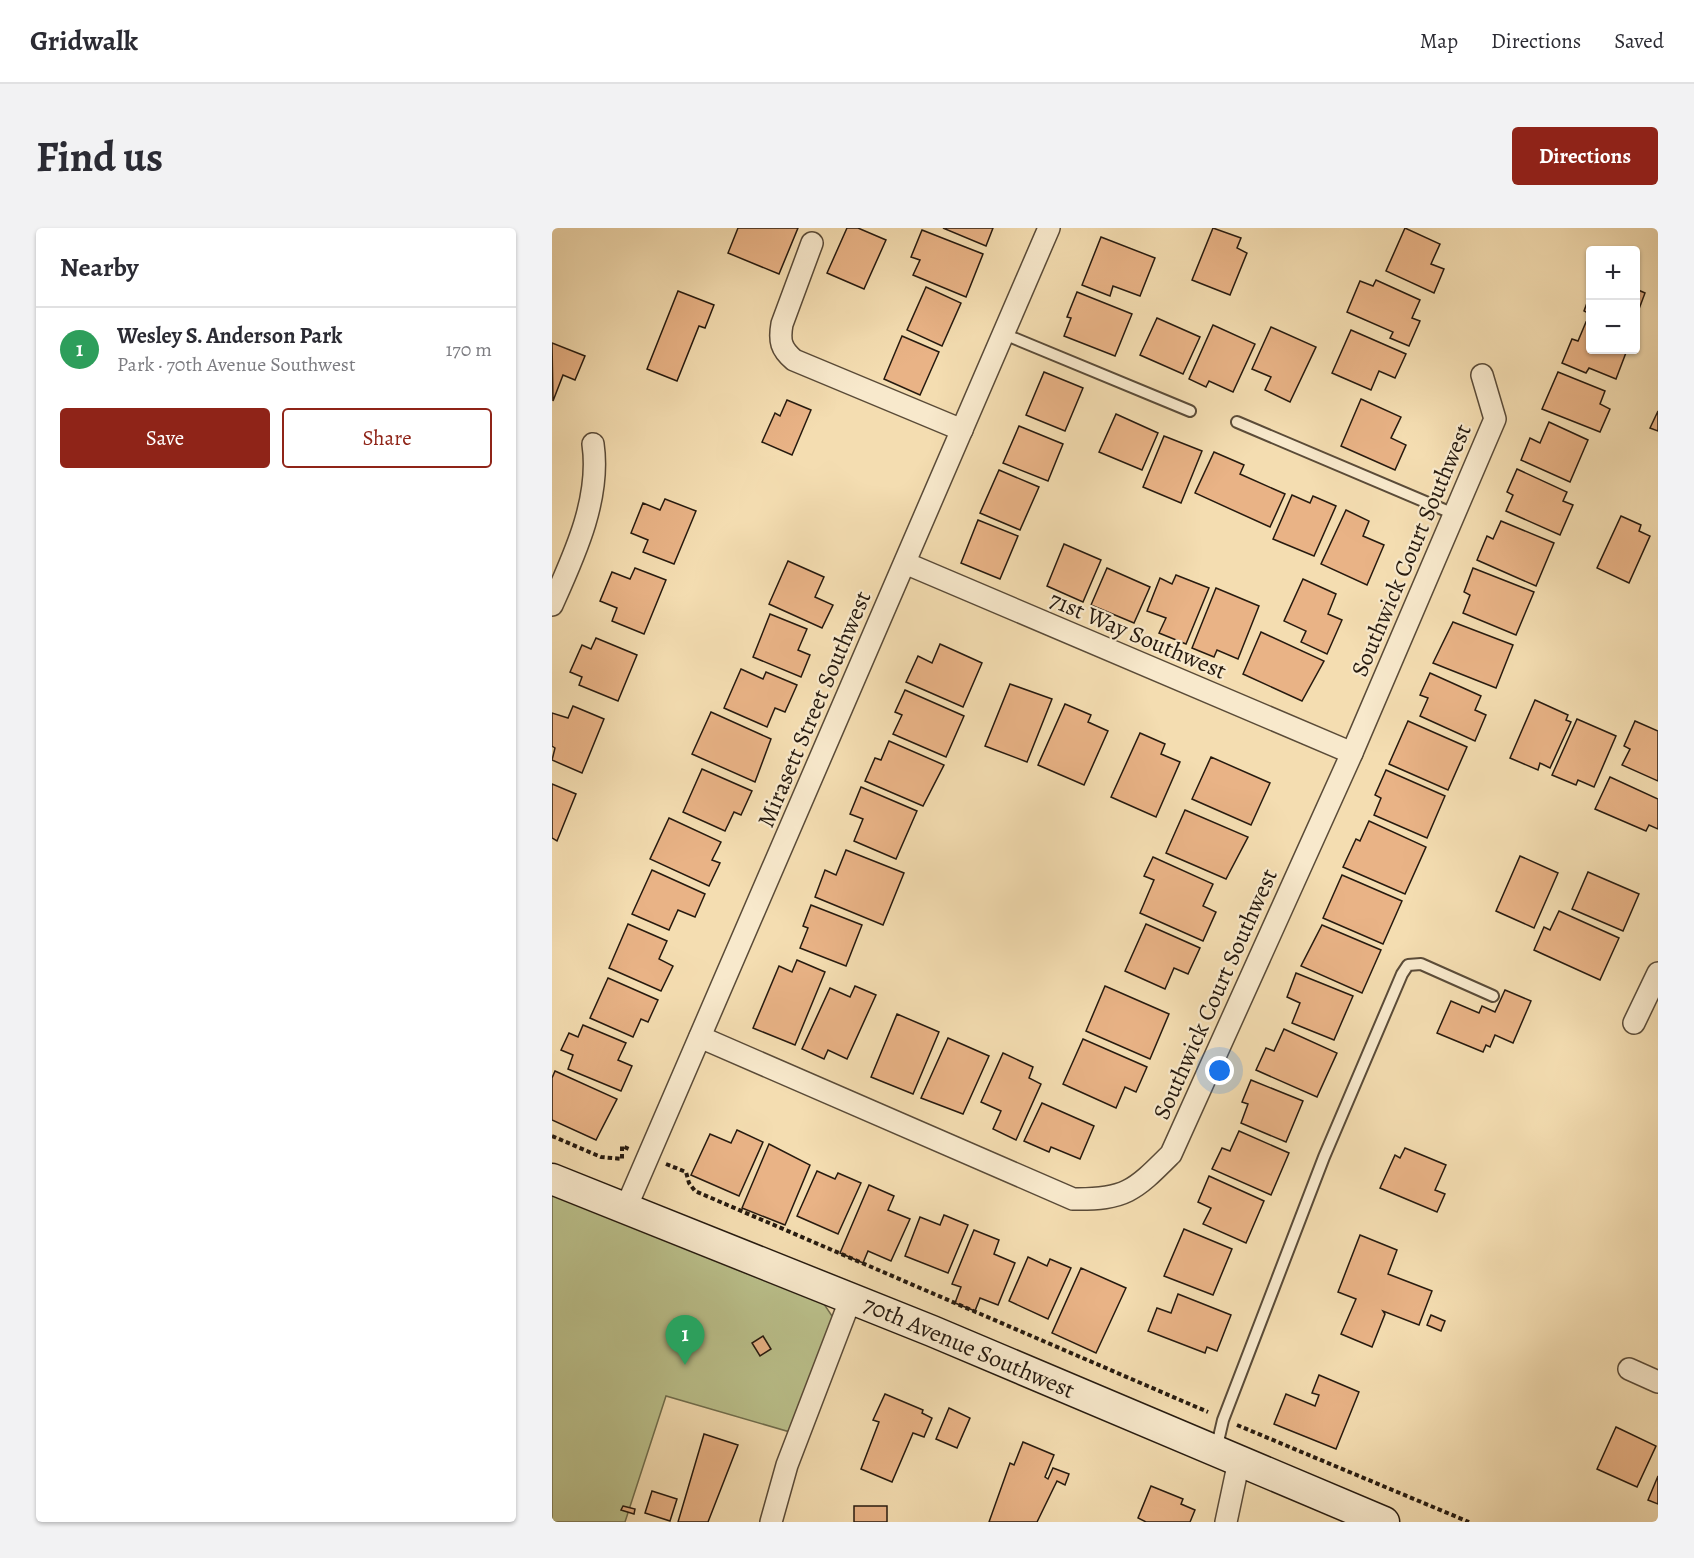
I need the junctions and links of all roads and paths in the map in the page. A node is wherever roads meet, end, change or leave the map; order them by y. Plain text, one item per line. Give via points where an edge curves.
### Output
1 (1049, 228) edge
2 (812, 243) dead end
3 (1004, 334) junction
4 (1482, 375) dead end
5 (1190, 411) dead end
6 (1237, 422) dead end
7 (962, 430) junction
8 (593, 444) dead end
9 (1454, 514) junction
10 (905, 563) junction
11 (552, 605) edge
12 (1352, 753) junction
13 (1658, 973) edge
14 (1493, 996) dead end
15 (1634, 1023) dead end
16 (700, 1037) junction
17 (552, 1136) edge
18 (648, 1156) junction
19 (552, 1179) edge
20 (625, 1210) junction
21 (851, 1298) junction
22 (1629, 1369) dead end
23 (1658, 1382) edge
24 (1223, 1420) junction
25 (1227, 1456) junction
26 (771, 1522) edge
27 (1226, 1522) edge
28 (1383, 1522) edge
29 (1469, 1522) edge

1 - 3 street, Mirasett Street Southwest
2 - 7 street via 782,324 783,350 794,360
3 - 5 lane
3 - 7 street, Mirasett Street Southwest
4 - 9 street, Southwick Court Southwest via 1495,418
6 - 9 lane
7 - 10 street, Mirasett Street Southwest
8 - 11 street via 597,469 591,498
9 - 12 street, Southwick Court Southwest
10 - 12 street, 71st Way Southwest
10 - 16 street, Mirasett Street Southwest
12 - 16 street, Southwick Court Southwest via 1171,1154 1140,1185 1105,1200 1073,1199
13 - 15 street
14 - 24 lane via 1421,964 1408,964 1324,1156
16 - 18 street, Mirasett Street Southwest
17 - 18 path via 602,1157 622,1159 622,1146
18 - 20 street, Mirasett Street Southwest
18 - 24 path via 686,1172 695,1191
19 - 20 street, 70th Avenue Southwest
20 - 21 street, 70th Avenue Southwest
21 - 25 street, 70th Avenue Southwest
21 - 26 street via 787,1465
22 - 23 street
24 - 25 lane
24 - 29 path
25 - 27 street
25 - 28 street, 70th Avenue Southwest

